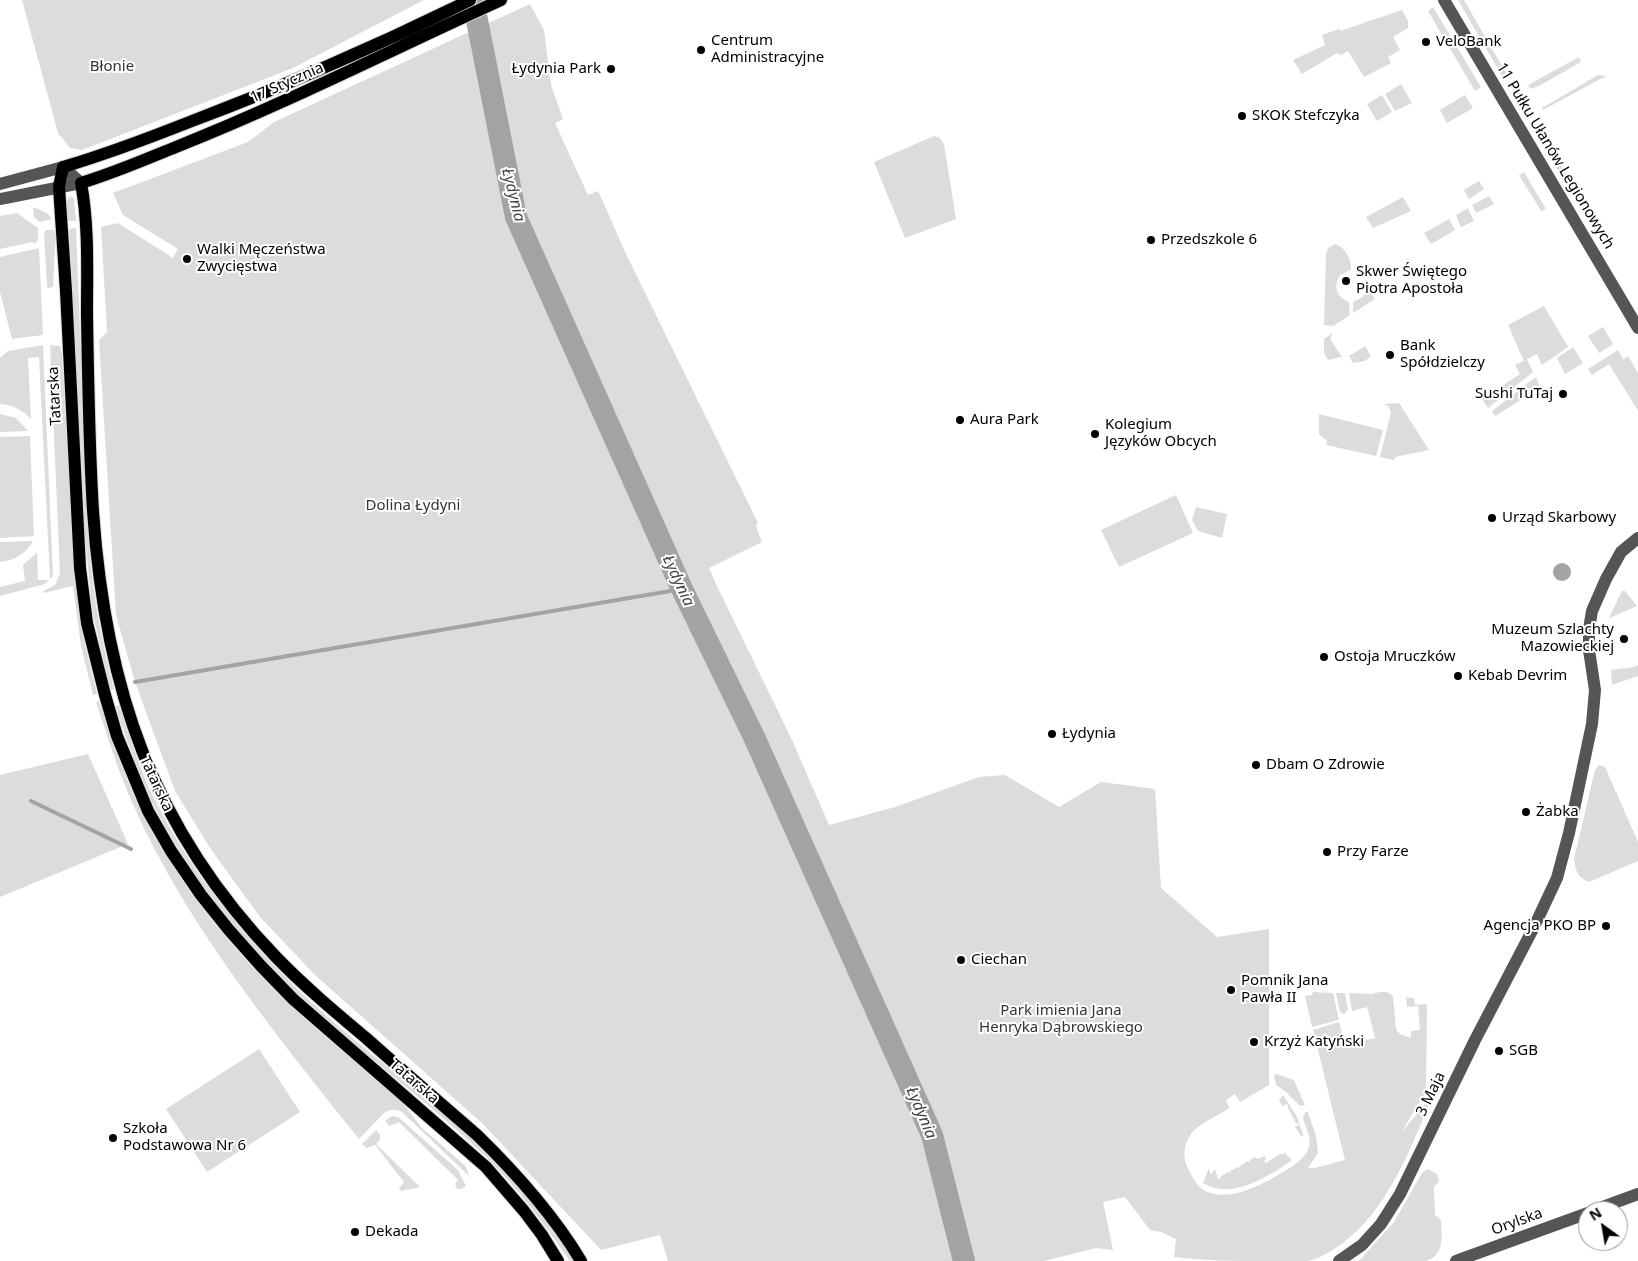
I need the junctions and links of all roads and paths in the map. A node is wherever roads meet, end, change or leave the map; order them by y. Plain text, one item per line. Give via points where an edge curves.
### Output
1 (470, 0) edge
2 (501, 0) edge
3 (1444, 0) edge
4 (63, 167) junction
5 (81, 183) junction
6 (0, 184) edge
7 (59, 187) junction
8 (0, 199) edge
9 (1638, 328) edge
10 (1638, 538) edge
11 (1638, 1194) edge
12 (1619, 1201) edge
13 (1578, 1217) edge
14 (1342, 1260) edge
15 (558, 1261) edge
16 (581, 1261) edge
17 (1456, 1261) edge

1 - 4 main road, 17 Stycznia via 273,90 101,156
2 - 5 main road, 17 Stycznia via 236,124
3 - 9 street, 11 Pułku Ułanów Legionowych
4 - 5 street
4 - 6 street, 17 Stycznia
4 - 7 main road, Tatarska
5 - 7 street, 17 Stycznia
5 - 16 main road, Tatarska via 86,234 93,509 103,610 111,652 134,730 164,803 216,885 262,941 305,986 498,1155 537,1199
7 - 8 street, 17 Stycznia
7 - 15 main road, Tatarska via 79,550 87,623 117,736 148,811 202,895 248,952 293,998 486,1167 524,1211
10 - 14 street, 3 Maja via 1621,552 1592,611 1589,629 1595,690 1586,753 1557,878 1400,1194 1382,1224
11 - 12 street
13 - 17 street, Orylska

